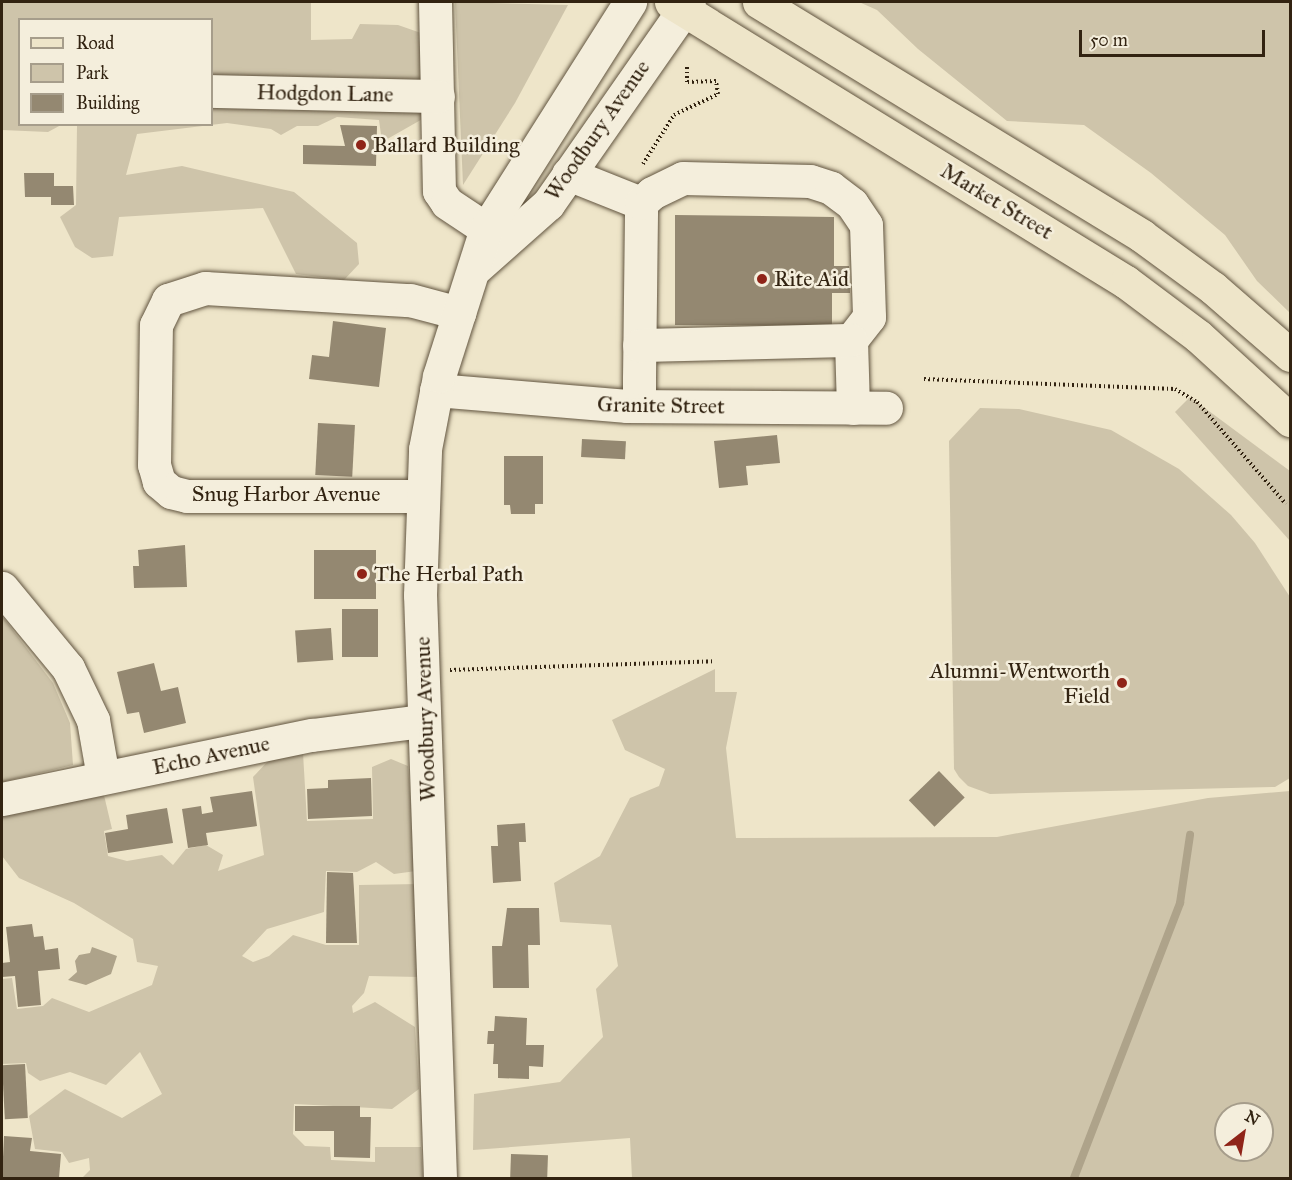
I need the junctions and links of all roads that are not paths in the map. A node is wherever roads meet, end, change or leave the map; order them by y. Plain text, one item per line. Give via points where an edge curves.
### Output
1 (435, 2) edge
2 (630, 2) edge
3 (759, 2) edge
4 (681, 4) edge
5 (213, 91) edge
6 (438, 96) junction
7 (568, 174) junction
8 (648, 197) junction
9 (486, 229) junction
10 (477, 267) junction
11 (459, 313) junction
12 (851, 340) junction
13 (639, 345) junction
14 (1290, 355) edge
15 (436, 390) junction
16 (639, 406) junction
17 (853, 408) junction
18 (886, 408) dead end
19 (1290, 420) edge
20 (422, 496) junction
21 (2, 588) edge
22 (423, 721) junction
23 (103, 777) junction
24 (2, 799) edge
25 (441, 1179) edge

1 - 6 street
2 - 9 street, Woodbury Avenue
3 - 14 main road, Market Street via 1142,236 1213,288
4 - 7 street, Woodbury Avenue
4 - 19 main road, Market Street via 1126,282 1198,336
5 - 6 street, Hodgdon Lane
6 - 9 street via 439,191 447,203
7 - 8 street
7 - 10 street, Woodbury Avenue via 548,204
8 - 12 street via 683,177 810,181 831,188 852,204 866,225 869,317
8 - 13 street
9 - 10 street, Woodbury Avenue
10 - 11 street, Woodbury Avenue
11 - 15 street, Woodbury Avenue
11 - 20 street, Snug Harbor Avenue via 410,300 205,288 168,300 156,325 154,465 159,482 171,492 187,496
12 - 13 street
12 - 17 street
13 - 16 street
15 - 16 street, Granite Street
15 - 20 street, Woodbury Avenue
16 - 17 street, Granite Street
17 - 18 street, Granite Street
20 - 22 street, Woodbury Avenue
21 - 23 street via 68,668 93,720
22 - 23 street, Echo Avenue via 312,735
22 - 25 street, Woodbury Avenue
23 - 24 street, Echo Avenue

